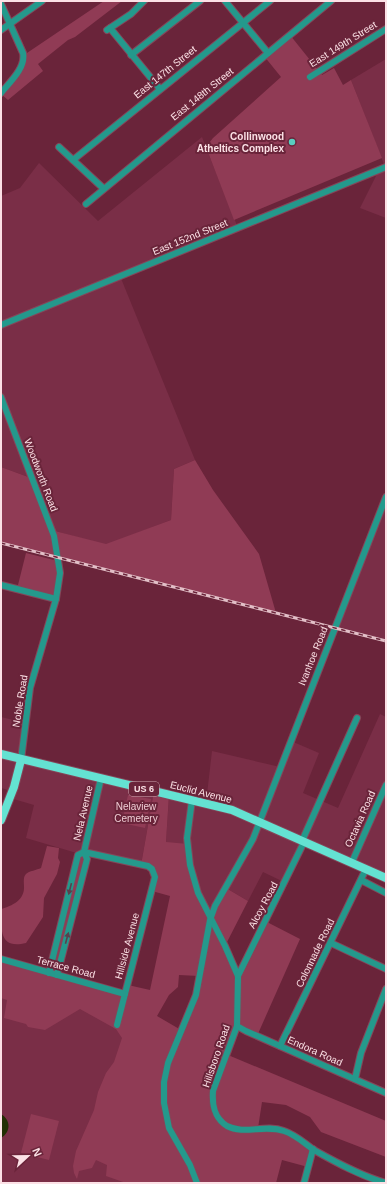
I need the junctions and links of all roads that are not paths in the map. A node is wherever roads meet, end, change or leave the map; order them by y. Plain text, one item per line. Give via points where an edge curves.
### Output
1 (42, 1) edge
2 (144, 1) edge
3 (200, 1) edge
4 (225, 1) edge
5 (270, 1) edge
6 (331, 1) edge
7 (1, 4) edge
8 (243, 23) junction
9 (9, 24) junction
10 (386, 29) edge
11 (1, 30) edge
12 (268, 53) junction
13 (131, 55) junction
14 (310, 77) dead end
15 (160, 89) junction
16 (1, 93) edge
17 (59, 147) dead end
18 (73, 160) junction
19 (386, 167) edge
20 (103, 188) junction
21 (86, 204) dead end
22 (1, 325) edge
23 (1, 396) edge
24 (386, 497) edge
25 (58, 561) joint
26 (1, 585) edge
27 (56, 599) junction
28 (356, 718) dead end
29 (1, 754) edge
30 (21, 760) junction
31 (101, 778) junction
32 (386, 785) edge
33 (192, 800) junction
34 (1, 820) edge
35 (259, 821) junction
36 (303, 842) junction
37 (84, 852) junction
38 (352, 862) junction
39 (366, 869) junction
40 (386, 878) edge
41 (361, 880) junction
42 (386, 893) edge
43 (65, 907) junction
44 (74, 909) junction
45 (210, 920) junction
46 (331, 943) junction
47 (1, 959) edge
48 (386, 969) edge
49 (49, 973) junction
50 (57, 975) junction
51 (238, 976) junction
52 (386, 989) edge
53 (125, 994) junction
54 (117, 1025) dead end
55 (237, 1026) junction
56 (280, 1046) junction
57 (355, 1079) junction
58 (386, 1093) edge
59 (313, 1149) junction
60 (382, 1182) edge
61 (198, 1183) edge
62 (304, 1183) edge

1 - 9 street
2 - 13 street via 131,14 108,29
3 - 13 street
4 - 8 street
5 - 8 street, East 147th Street
6 - 12 street, East 148th Street
7 - 9 street
8 - 12 street
8 - 15 street, East 147th Street
9 - 11 street
9 - 16 street via 24,58 22,66
10 - 14 street, East 149th Street
12 - 20 street, East 148th Street
13 - 15 street
15 - 18 street, East 147th Street
17 - 18 street
18 - 20 street
19 - 22 street, East 152nd Street
20 - 21 street, East 148th Street
23 - 25 street, Woodworth Road via 54,536
24 - 35 street, Ivanhoe Road
25 - 27 street, Noble Road via 60,580
26 - 27 street
27 - 30 street, Noble Road via 30,688
28 - 36 street, Alcoy Road
29 - 30 main road, Euclid Avenue / US 6
30 - 31 main road, Euclid Avenue / US 6
30 - 34 main road, Noble Road
31 - 33 main road, Euclid Avenue / US 6
31 - 37 street, Nela Avenue
32 - 38 street, Octavia Road
33 - 35 main road, Euclid Avenue / US 6 via 232,810
33 - 45 street, Hillsboro Road via 187,838 190,865 198,893
35 - 36 main road, Euclid Avenue / US 6
35 - 45 street, Ivanhoe Road via 253,839
36 - 38 main road, Euclid Avenue / US 6
36 - 51 street, Alcoy Road
37 -> 43 street, Nela Avenue via 78,855
37 - 44 street, Nela Avenue via 87,859
37 - 53 street, Hillside Avenue via 148,866 154,873 154,882
38 - 39 main road, Euclid Avenue / US 6
39 - 40 main road, Euclid Avenue / US 6
39 - 41 street, Colonnade Road
41 - 42 street
41 - 46 street, Colonnade Road
43 - 44 street
43 - 49 street, Nela Avenue
50 -> 44 street, Nela Avenue
45 - 51 street, Hillsboro Road
45 - 61 street, Ivanhoe Road via 196,995 168,1063 164,1082 164,1103 169,1128
46 - 48 street
46 - 56 street, Colonnade Road
47 - 49 street, Terrace Road
49 - 50 street, Terrace Road
50 - 53 street, Terrace Road
51 - 55 street, Hillsboro Road
52 - 57 street via 361,1052
53 - 54 street, Hillside Avenue
55 - 56 street, Endora Road
55 - 59 street, Hillsboro Road via 213,1091 212,1102 216,1116 226,1125 236,1129 283,1130 298,1137
56 - 57 street, Endora Road
57 - 58 street, Endora Road
59 - 60 street, Hillsboro Road via 350,1169
59 - 62 street

